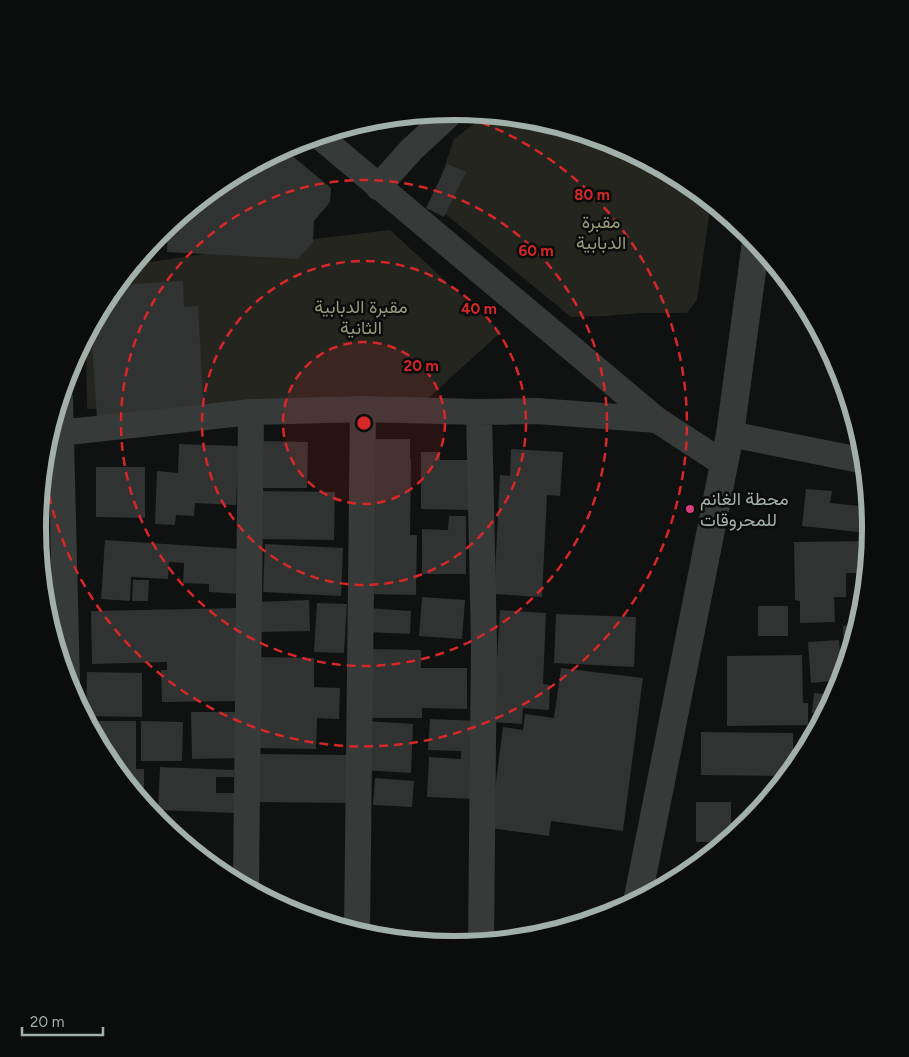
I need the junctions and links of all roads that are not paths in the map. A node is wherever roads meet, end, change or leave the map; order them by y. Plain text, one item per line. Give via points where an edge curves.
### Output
1 (443, 120) edge
2 (325, 141) edge
3 (378, 187) junction
4 (755, 252) edge
5 (363, 409) junction
6 (251, 412) junction
7 (479, 412) junction
8 (657, 420) junction
9 (58, 433) edge
10 (730, 434) junction
11 (55, 444) edge
12 (857, 459) edge
13 (723, 463) junction
14 (57, 617) edge
15 (246, 880) edge
16 (639, 893) edge
17 (357, 925) edge
18 (481, 936) edge

1 - 3 street
2 - 3 street
3 - 8 street
4 - 10 street
5 - 6 street
5 - 7 street
5 - 17 street
6 - 9 street
6 - 15 street
7 - 8 street via 537,411
7 - 18 street via 484,645
8 - 13 street
10 - 12 street
10 - 13 street
11 - 14 street
13 - 16 street

